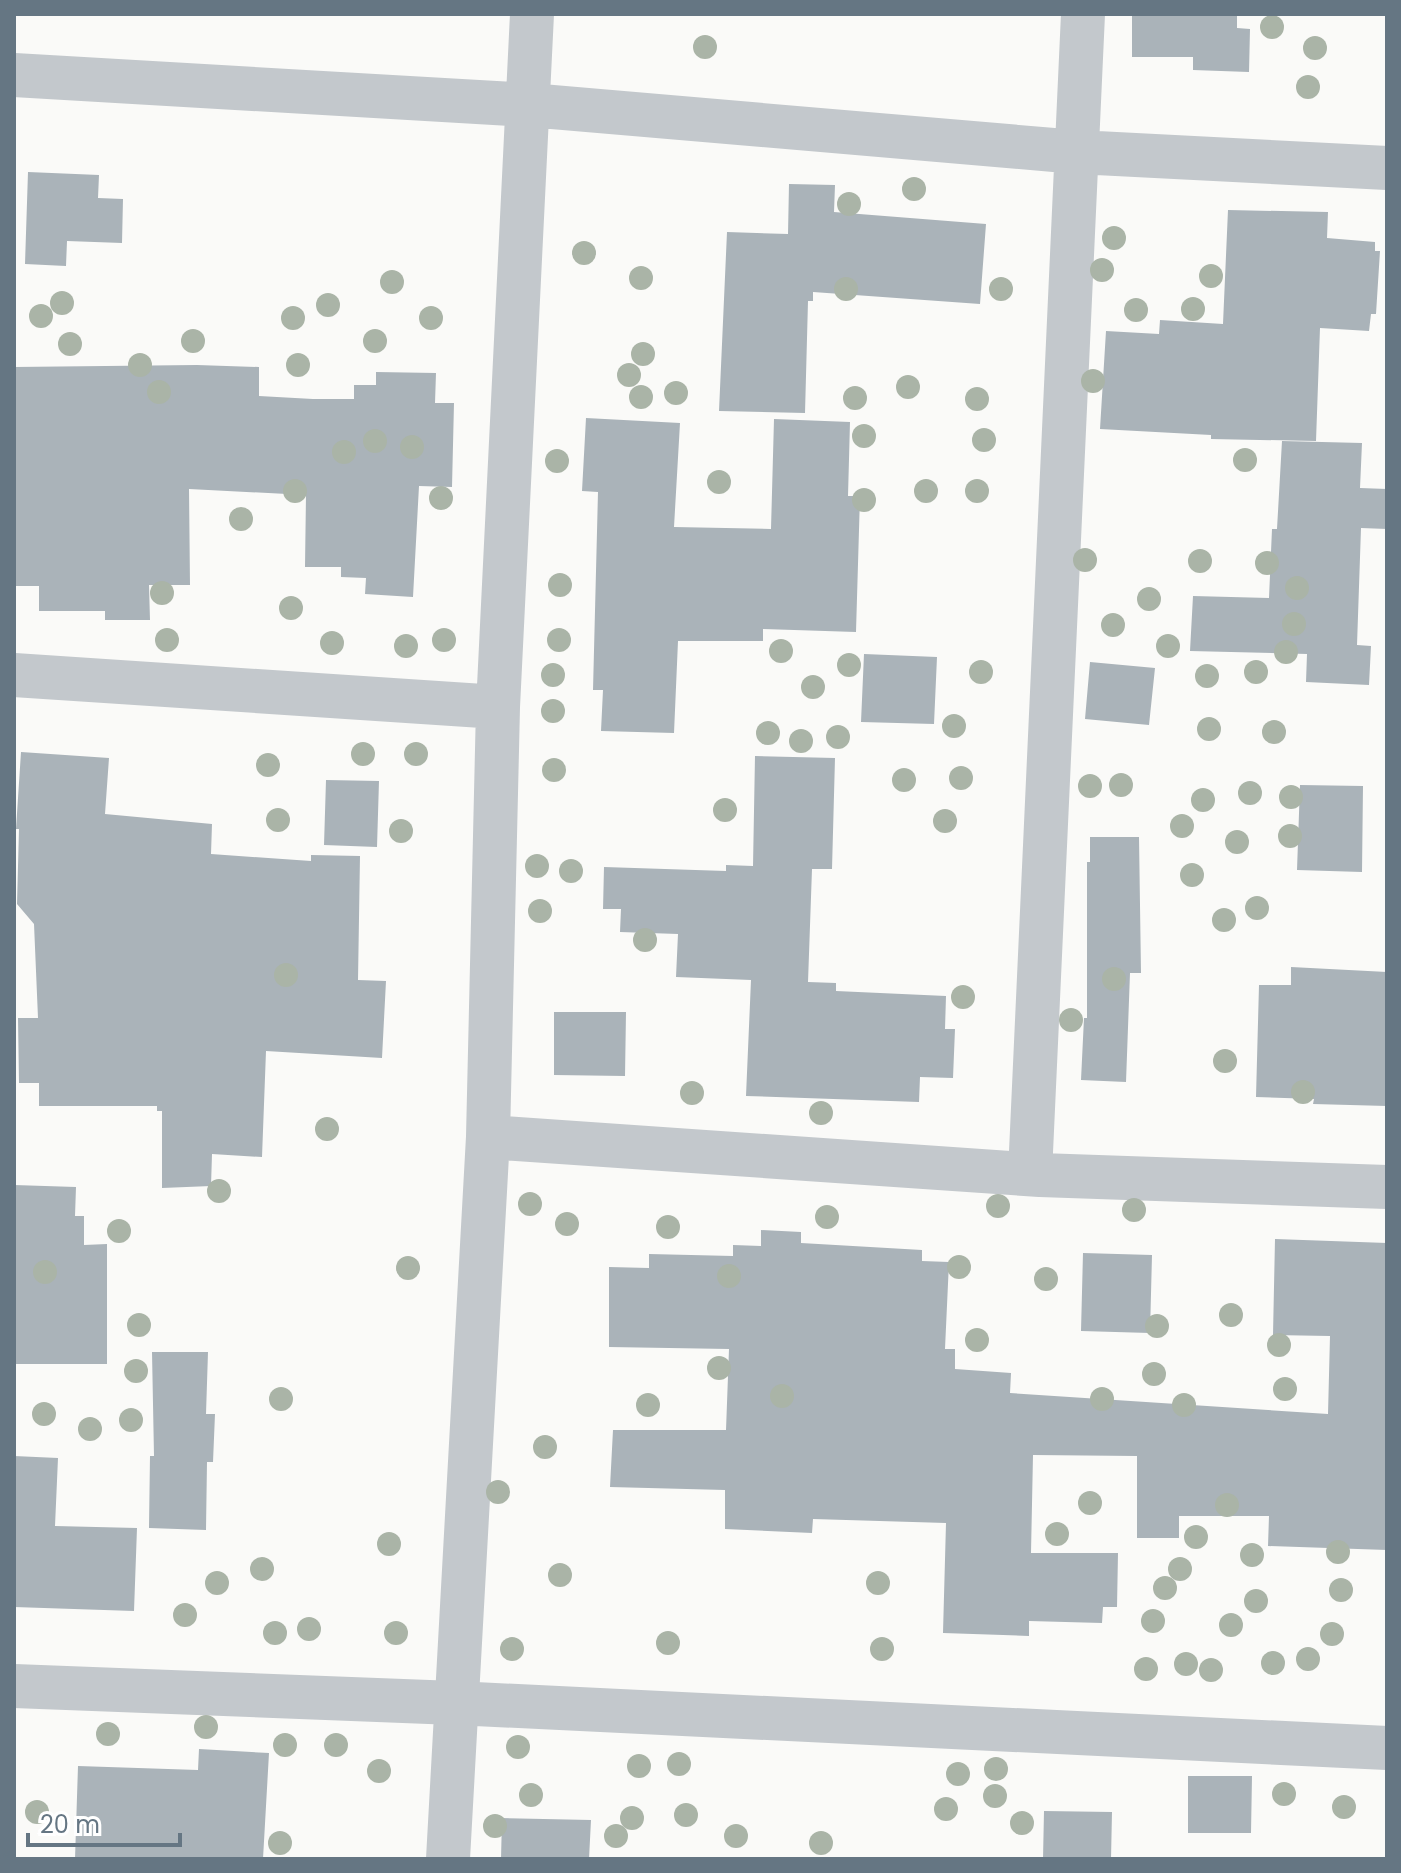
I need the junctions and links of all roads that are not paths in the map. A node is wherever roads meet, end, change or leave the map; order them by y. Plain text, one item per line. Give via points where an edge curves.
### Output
1 (532, 14) edge
2 (1083, 14) edge
3 (14, 75) edge
4 (529, 105) junction
5 (1077, 152) junction
6 (1387, 168) edge
7 (14, 675) edge
8 (498, 707) junction
9 (488, 1137) junction
10 (1030, 1174) junction
11 (1387, 1187) edge
12 (14, 1686) edge
13 (455, 1703) junction
14 (1387, 1748) edge
15 (448, 1859) edge

1 - 4 street
2 - 5 street
3 - 4 street
4 - 5 street
4 - 8 street
5 - 6 street
5 - 10 street
7 - 8 street
8 - 9 street
9 - 10 street
9 - 13 street
10 - 11 street
12 - 13 street
13 - 14 street
13 - 15 street

